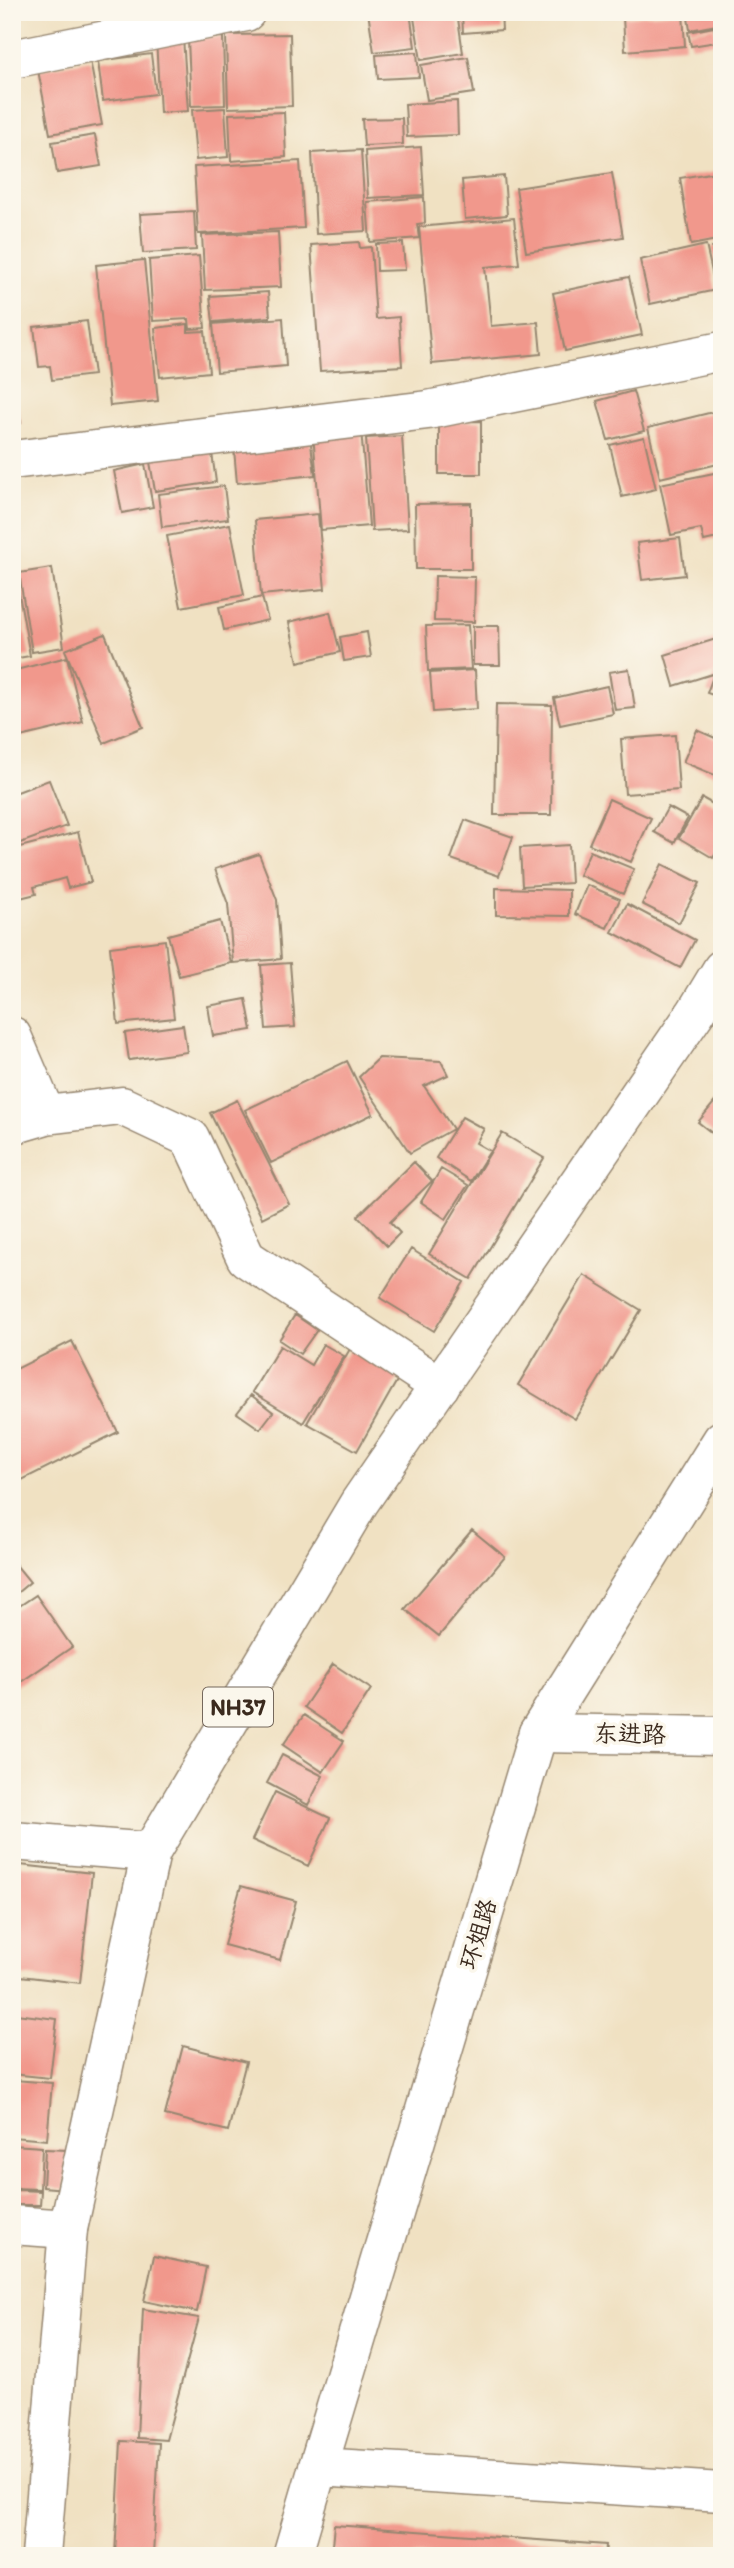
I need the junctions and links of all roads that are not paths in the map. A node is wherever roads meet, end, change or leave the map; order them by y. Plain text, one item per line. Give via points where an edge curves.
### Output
1 (246, 12) edge
2 (12, 59) edge
3 (722, 351) edge
4 (12, 460) edge
5 (722, 969) edge
6 (12, 1036) edge
7 (29, 1120) edge
8 (439, 1386) junction
9 (722, 1440) edge
10 (538, 1733) junction
11 (722, 1736) edge
12 (12, 1841) edge
13 (151, 1852) junction
14 (12, 2225) edge
15 (68, 2229) junction
16 (318, 2467) junction
17 (722, 2492) edge
18 (41, 2556) edge
19 (292, 2556) edge

1 - 2 main road
3 - 4 main road via 428,410
5 - 8 main road, NH37
6 - 7 main road
7 - 8 main road via 122,1106 190,1138 246,1258
8 - 13 main road, NH37 via 359,1503
9 - 10 main road, 环姐路
10 - 11 main road, 东进路
10 - 16 main road, 环姐路
12 - 13 main road
13 - 15 main road, NH37
14 - 15 main road
15 - 18 main road, NH37
16 - 17 main road
16 - 19 main road, 环姐路

